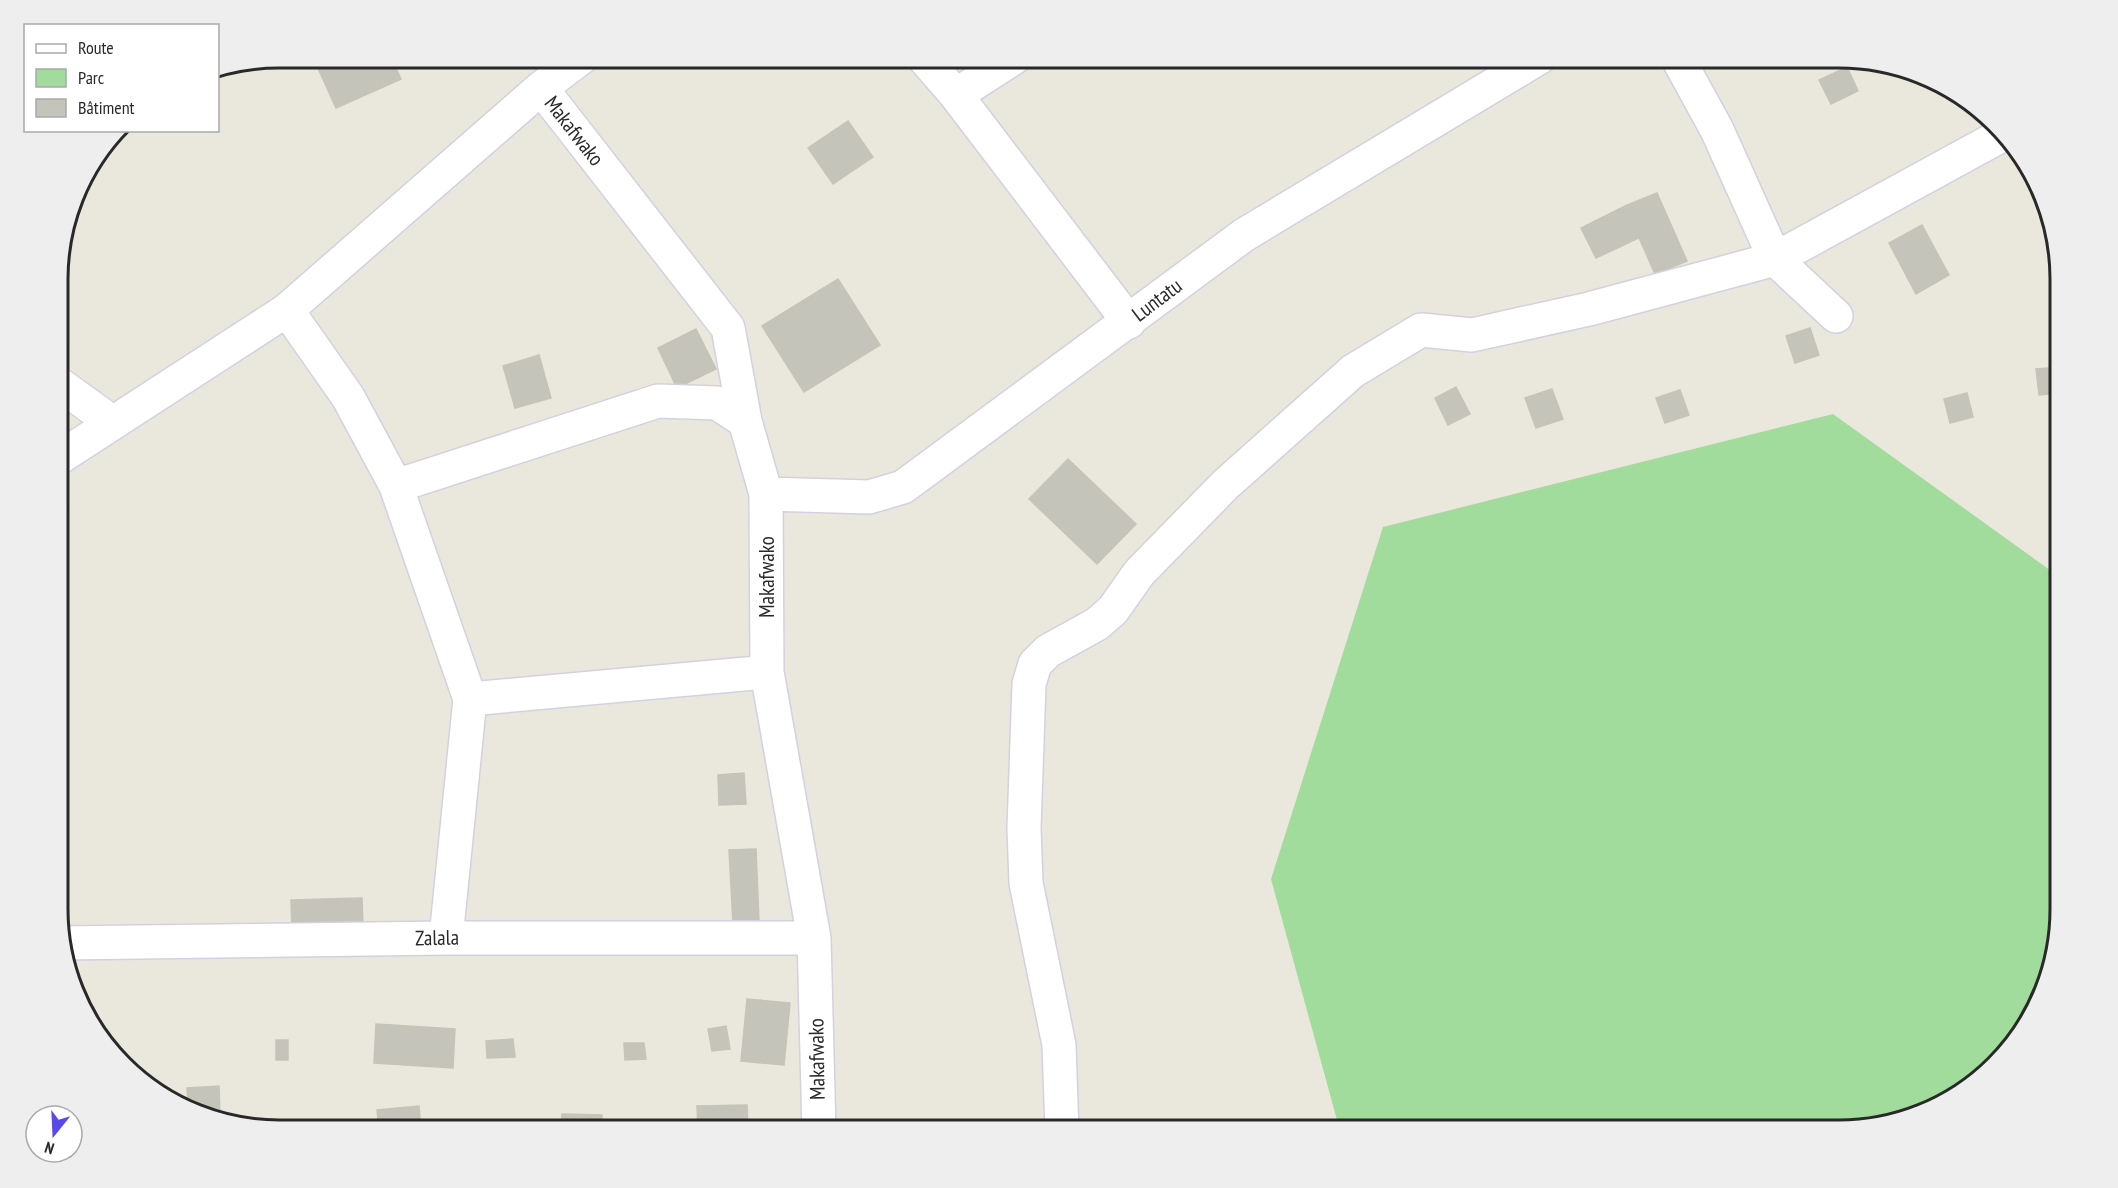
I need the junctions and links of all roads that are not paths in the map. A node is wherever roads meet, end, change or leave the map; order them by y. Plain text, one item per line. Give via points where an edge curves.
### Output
1 (567, 68) edge
2 (933, 68) edge
3 (998, 68) edge
4 (1522, 68) edge
5 (1683, 68) edge
6 (541, 88) junction
7 (956, 95) junction
8 (1997, 138) edge
9 (1775, 259) junction
10 (287, 310) junction
11 (1836, 316) dead end
12 (1129, 322) junction
13 (68, 390) edge
14 (745, 421) junction
15 (113, 423) junction
16 (68, 452) edge
17 (396, 486) junction
18 (766, 494) junction
19 (767, 672) junction
20 (470, 699) junction
21 (446, 938) junction
22 (814, 938) junction
23 (70, 944) edge
24 (819, 1120) edge
25 (1062, 1120) edge

1 - 6 street
2 - 7 street
3 - 7 street
4 - 12 street, Luntatu via 1244,236
5 - 9 street via 1717,130
6 - 10 street
6 - 14 street, Makafwako via 728,328
7 - 12 street
8 - 9 street
9 - 11 street
9 - 25 street via 1589,309 1472,334 1421,330 1353,371 1225,485 1139,573 1113,610 1097,624 1048,651 1035,664 1027,713 1026,883 1059,1045
10 - 15 street
10 - 17 street via 348,398
12 - 18 street, Luntatu via 903,487 869,497
13 - 15 street
14 - 17 street via 717,403 658,401
14 - 18 street, Makafwako
15 - 16 street
17 - 20 street
18 - 19 street, Makafwako
19 - 20 street
19 - 22 street, Makafwako
20 - 21 street
21 - 22 street, Zalala
21 - 23 street, Zalala
22 - 24 street, Makafwako

